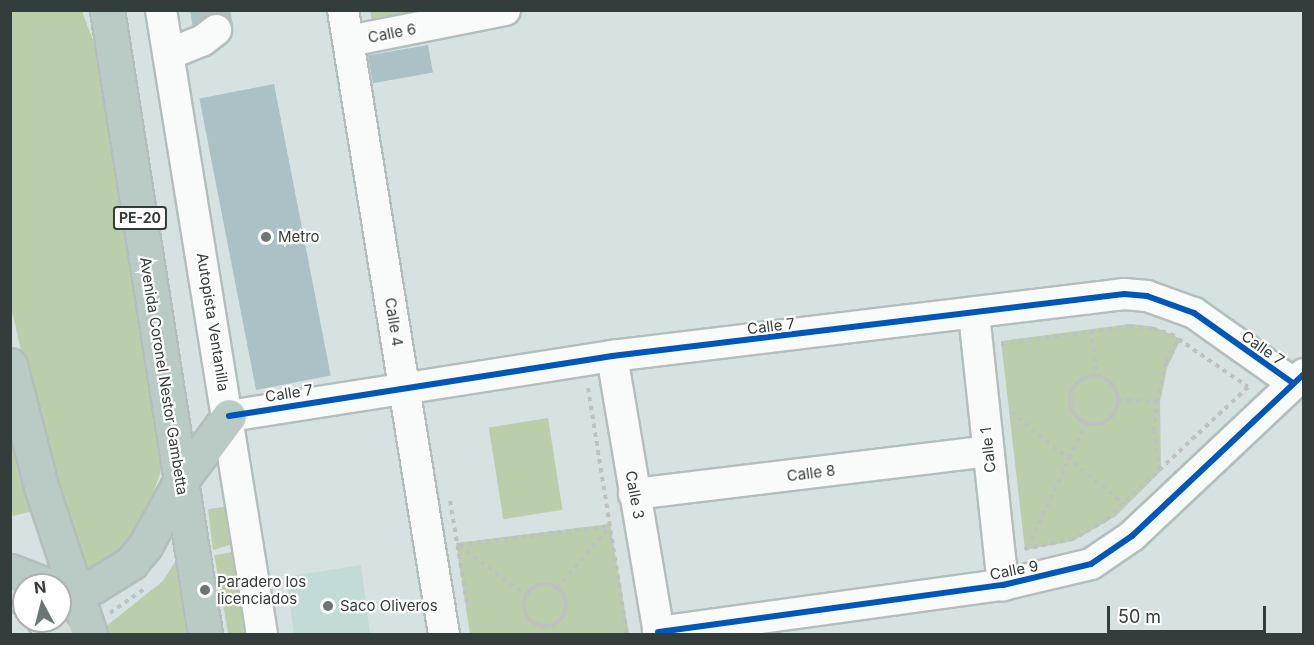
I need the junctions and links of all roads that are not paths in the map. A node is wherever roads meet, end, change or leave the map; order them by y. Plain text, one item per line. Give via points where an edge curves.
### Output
1 (107, 10) edge
2 (161, 10) edge
3 (343, 10) edge
4 (506, 10) edge
5 (216, 30) dead end
6 (349, 41) junction
7 (169, 54) junction
8 (974, 314) junction
9 (612, 356) junction
10 (10, 365) edge
11 (1298, 379) edge
12 (404, 386) junction
13 (229, 416) junction
14 (988, 451) junction
15 (180, 482) junction
16 (634, 494) junction
17 (57, 573) edge
18 (1003, 585) junction
19 (72, 586) edge
20 (72, 606) edge
21 (791, 624) edge
22 (659, 633) edge
23 (90, 634) edge
24 (205, 634) edge
25 (262, 634) edge
26 (444, 634) edge

1 - 15 highway, Avenida Coronel Nestor Gambetta / PE-20
2 - 7 street, Autopista Ventanilla
3 - 6 street, Calle 4
4 - 6 street, Calle 6
5 - 7 street via 202,41
6 - 12 street, Calle 4
7 - 13 street, Autopista Ventanilla
8 - 9 street, Calle 7
8 - 11 street, Calle 7 via 1124,294 1147,296 1194,313
8 - 14 street, Calle 1
9 - 12 street, Calle 7
9 - 16 street, Calle 3
10 - 17 highway via 41,486
11 - 18 street, Calle 9 via 1111,552 1067,571
12 - 13 street, Calle 7
12 - 26 street, Calle 4 via 444,547
13 - 15 highway
13 - 25 street, Autopista Ventanilla
14 - 16 street, Calle 8
14 - 18 street, Calle 1
15 - 19 highway via 145,546 130,563 111,578
15 - 24 highway, Avenida Coronel Nestor Gambetta / PE-20
16 - 22 street, Calle 3
18 - 21 street, Calle 9
20 - 23 highway
21 - 22 street, Calle 9

